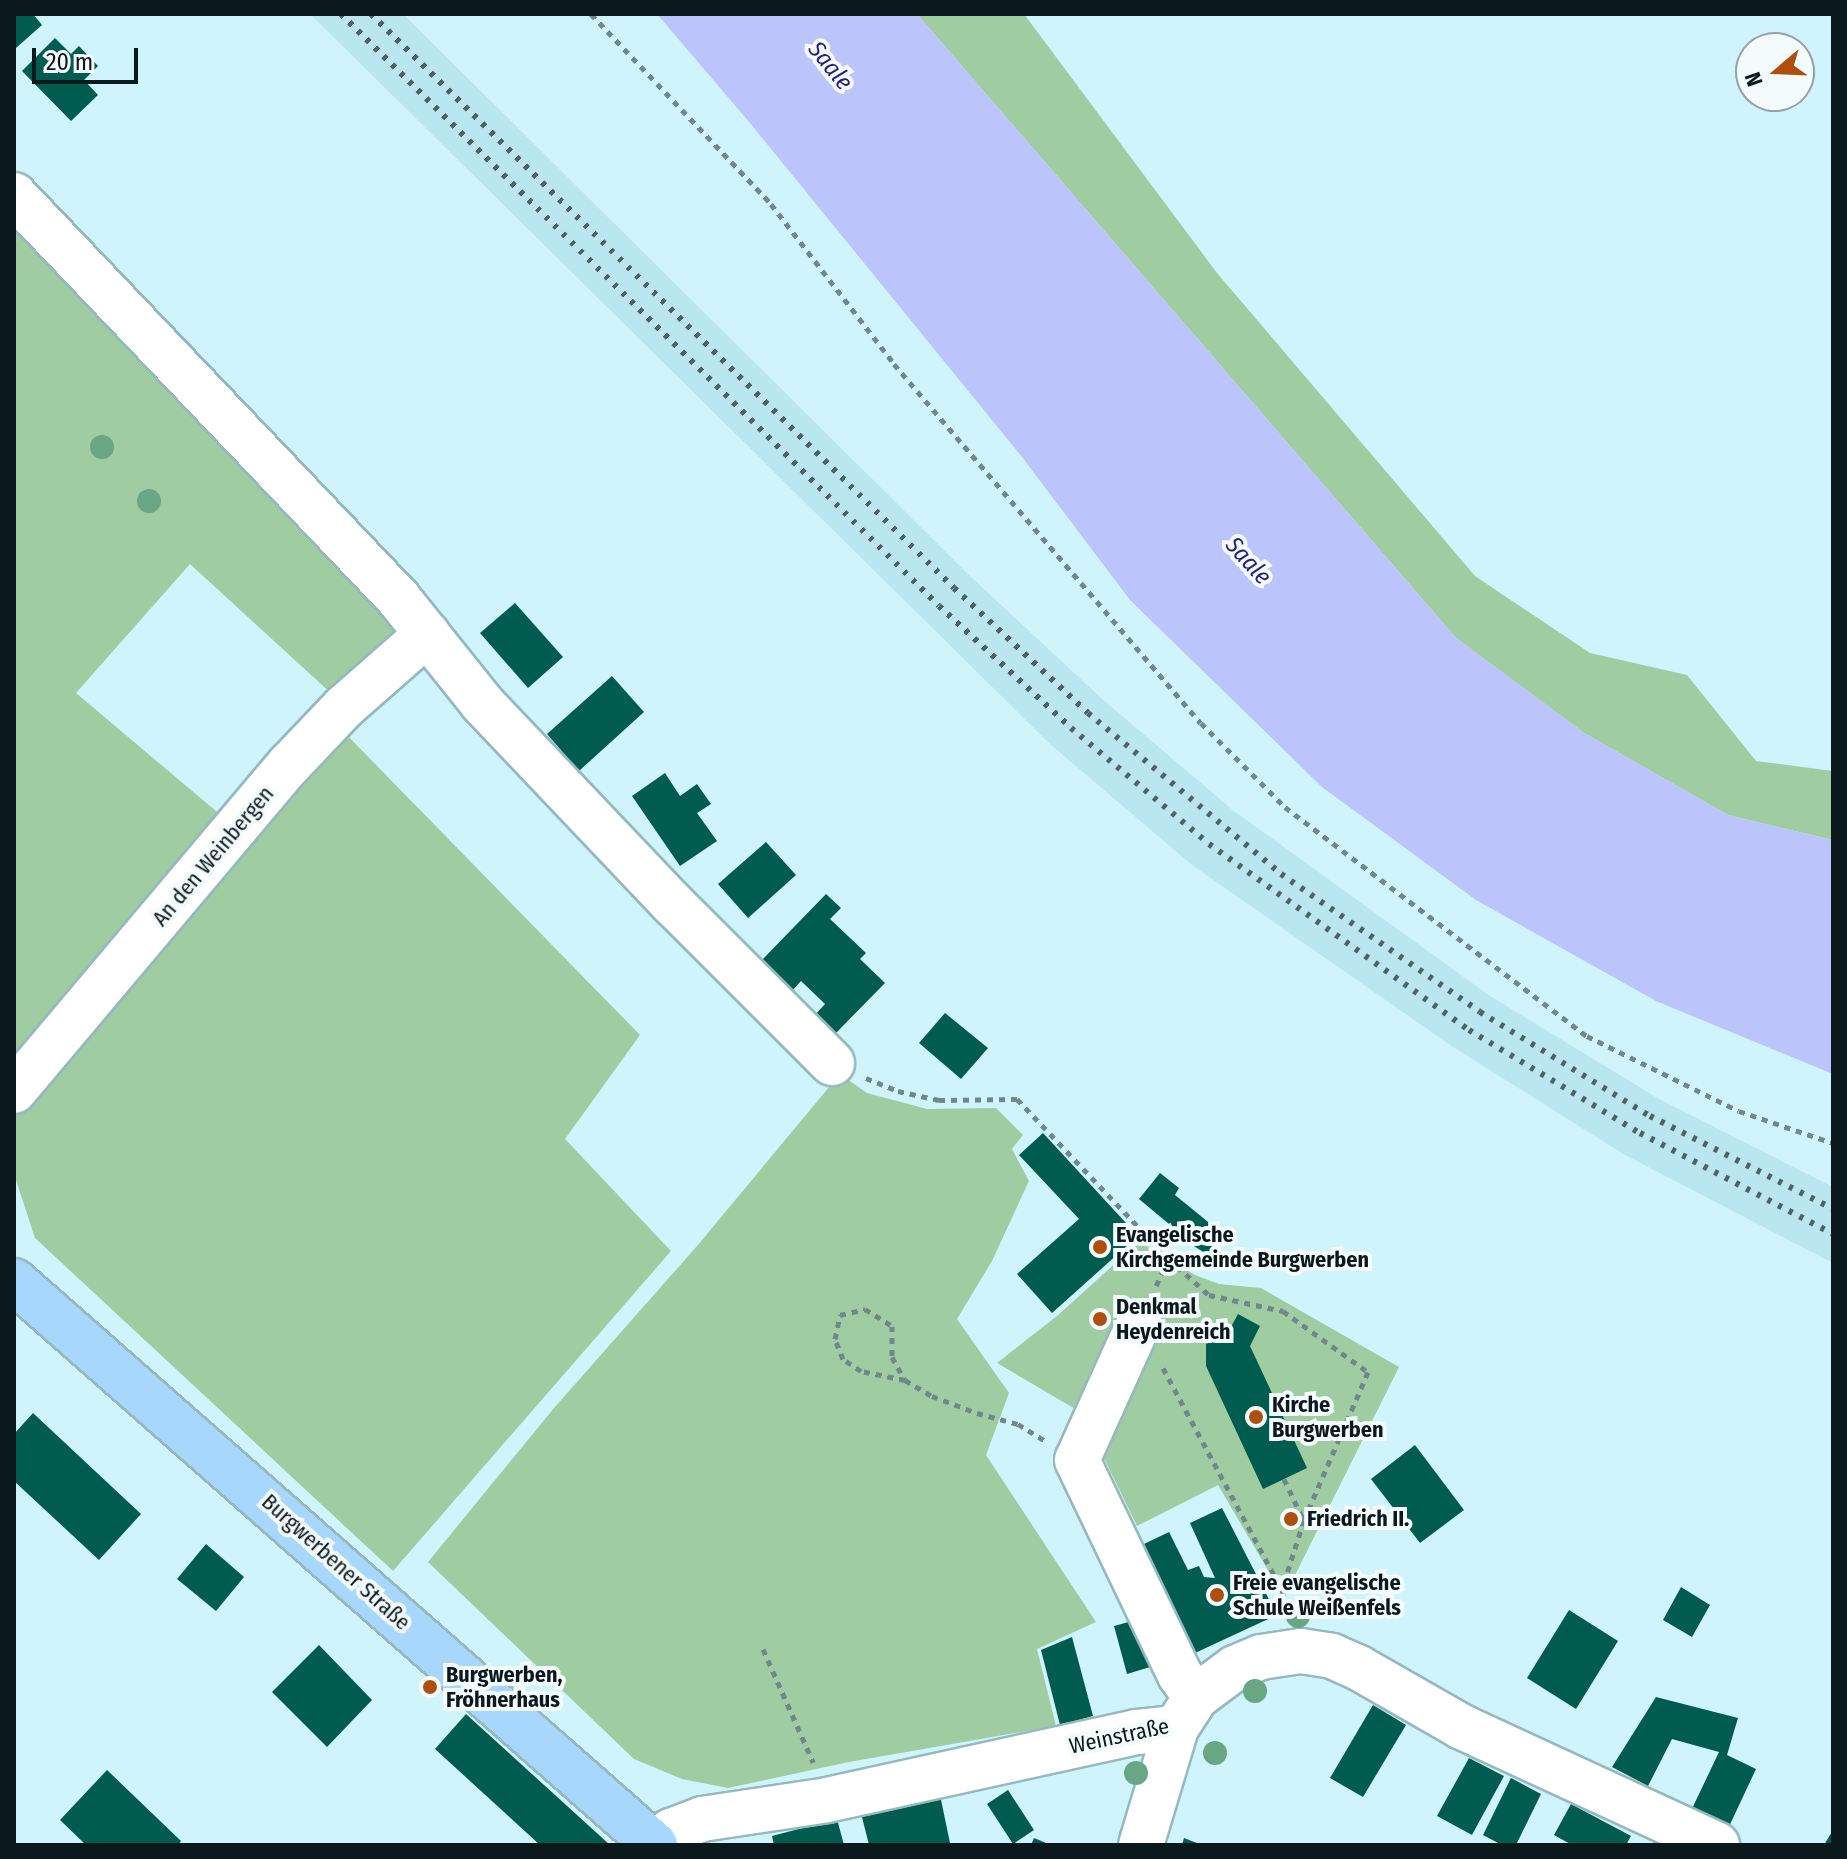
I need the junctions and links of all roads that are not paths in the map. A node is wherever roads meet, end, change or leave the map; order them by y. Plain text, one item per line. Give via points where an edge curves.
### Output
1 (14, 195) edge
2 (427, 634) junction
3 (832, 1063) dead end
4 (14, 1091) edge
5 (14, 1281) edge
6 (1139, 1323) dead end
7 (1186, 1712) junction
8 (656, 1845) edge
9 (1141, 1845) edge
10 (1717, 1845) edge

1 - 2 street
2 - 3 street via 482,703
2 - 4 street, An den Weinbergen via 344,707 289,765
5 - 8 main road, Burgwerbener Straße
6 - 7 street via 1077,1460 1180,1675
7 - 8 street, Weinstraße via 1137,1732 827,1800 702,1819 671,1831
7 - 9 street
7 - 10 street via 1235,1668 1261,1657 1301,1651 1332,1656 1462,1727

